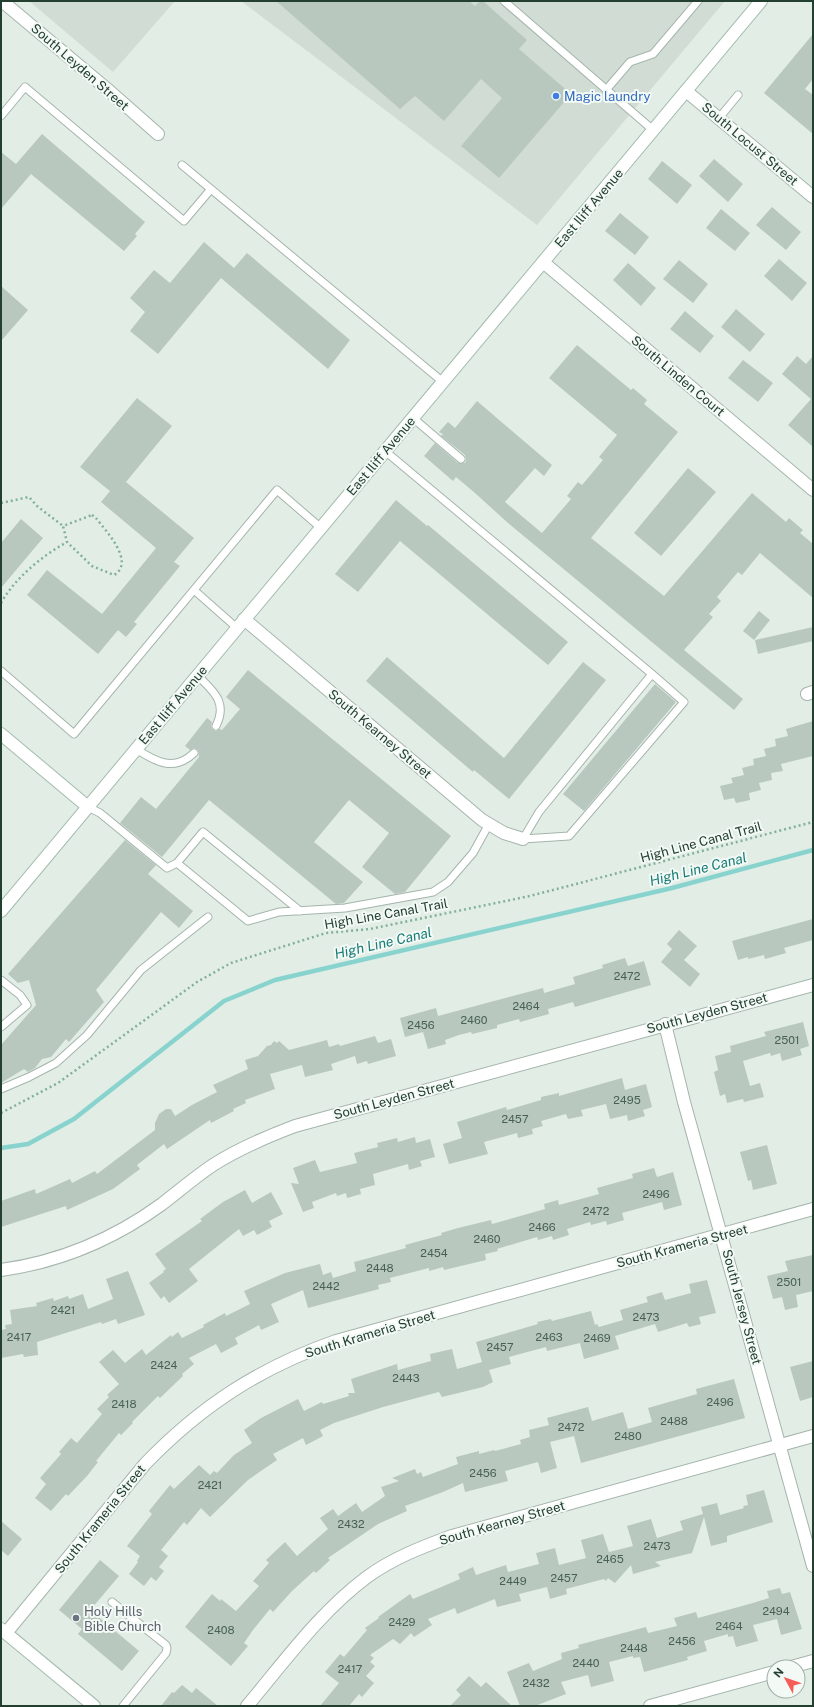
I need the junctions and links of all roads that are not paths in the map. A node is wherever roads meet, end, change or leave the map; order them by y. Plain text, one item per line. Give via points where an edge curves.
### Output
1 (2, 1) edge
2 (504, 1) edge
3 (698, 1) edge
4 (761, 1) edge
5 (606, 90) junction
6 (686, 91) junction
7 (738, 94) dead end
8 (1, 116) edge
9 (719, 118) junction
10 (653, 130) junction
11 (158, 134) dead end
12 (182, 165) dead end
13 (211, 189) junction
14 (813, 197) edge
15 (543, 262) junction
16 (443, 382) junction
17 (413, 418) junction
18 (385, 451) junction
19 (461, 459) dead end
20 (813, 490) edge
21 (321, 528) junction
22 (194, 590) junction
23 (241, 624) junction
24 (1, 672) edge
25 (652, 674) junction
26 (198, 676) junction
27 (216, 726) dead end
28 (1, 734) edge
29 (136, 749) junction
30 (194, 753) dead end
31 (88, 807) junction
32 (489, 824) junction
33 (523, 839) junction
34 (177, 863) junction
35 (1, 911) edge
36 (300, 912) junction
37 (208, 917) dead end
38 (1, 980) edge
39 (813, 985) edge
40 (665, 1024) junction
41 (1, 1027) edge
42 (1, 1089) edge
43 (813, 1209) edge
44 (722, 1236) junction
45 (1, 1270) edge
46 (813, 1436) edge
47 (780, 1445) junction
48 (813, 1566) edge
49 (112, 1602) dead end
50 (4, 1631) edge
51 (766, 1674) edge
52 (94, 1706) edge
53 (123, 1706) edge
54 (247, 1706) edge
55 (650, 1706) edge

1 - 11 street, South Leyden Street
2 - 5 lane
3 - 5 lane via 653,54 630,62
4 - 6 street, East Iliff Avenue
5 - 10 lane
6 - 9 street, South Locust Street
6 - 10 street, East Iliff Avenue
7 - 9 lane
8 - 13 lane via 25,87 184,221
9 - 14 street, South Locust Street
10 - 15 street, East Iliff Avenue
12 - 13 lane
13 - 16 lane
15 - 16 street, East Iliff Avenue
15 - 20 street, South Linden Court
16 - 17 street, East Iliff Avenue
17 - 18 street, East Iliff Avenue
17 - 19 lane
18 - 21 street, East Iliff Avenue
18 - 25 lane
21 - 22 lane via 277,490
21 - 23 street, East Iliff Avenue
22 - 23 lane
22 - 24 lane via 74,734
23 - 26 street, East Iliff Avenue
23 - 32 street, South Kearney Street
25 - 33 lane via 539,812
25 - 33 lane via 684,702 569,836
26 - 27 lane via 215,694 220,705 221,717
26 - 29 street, East Iliff Avenue
28 - 31 street
29 - 30 lane via 165,764 178,763
29 - 31 street, East Iliff Avenue
31 - 34 lane via 100,813 167,868
31 - 35 street, East Iliff Avenue
32 - 33 street, South Kearney Street via 504,833
32 - 36 lane via 473,853 448,882 433,892 345,908
34 - 36 lane via 248,921 279,912
34 - 36 lane via 203,832
37 - 42 lane via 141,970 87,1034 56,1063
38 - 41 lane via 20,995 27,1005
39 - 40 street, South Leyden Street
40 - 44 street, South Jersey Street
40 - 45 street, South Leyden Street via 295,1126 241,1149 213,1165 157,1208 103,1240 42,1262
43 - 44 street, South Krameria Street
44 - 47 street, South Jersey Street
44 - 50 street, South Krameria Street via 336,1341 254,1377 208,1407 166,1442
46 - 47 street, South Kearney Street
47 - 48 street, South Jersey Street
47 - 54 street, South Kearney Street via 452,1536 418,1548 368,1576 325,1613
49 - 53 lane via 167,1648
50 - 52 street
51 - 55 street

